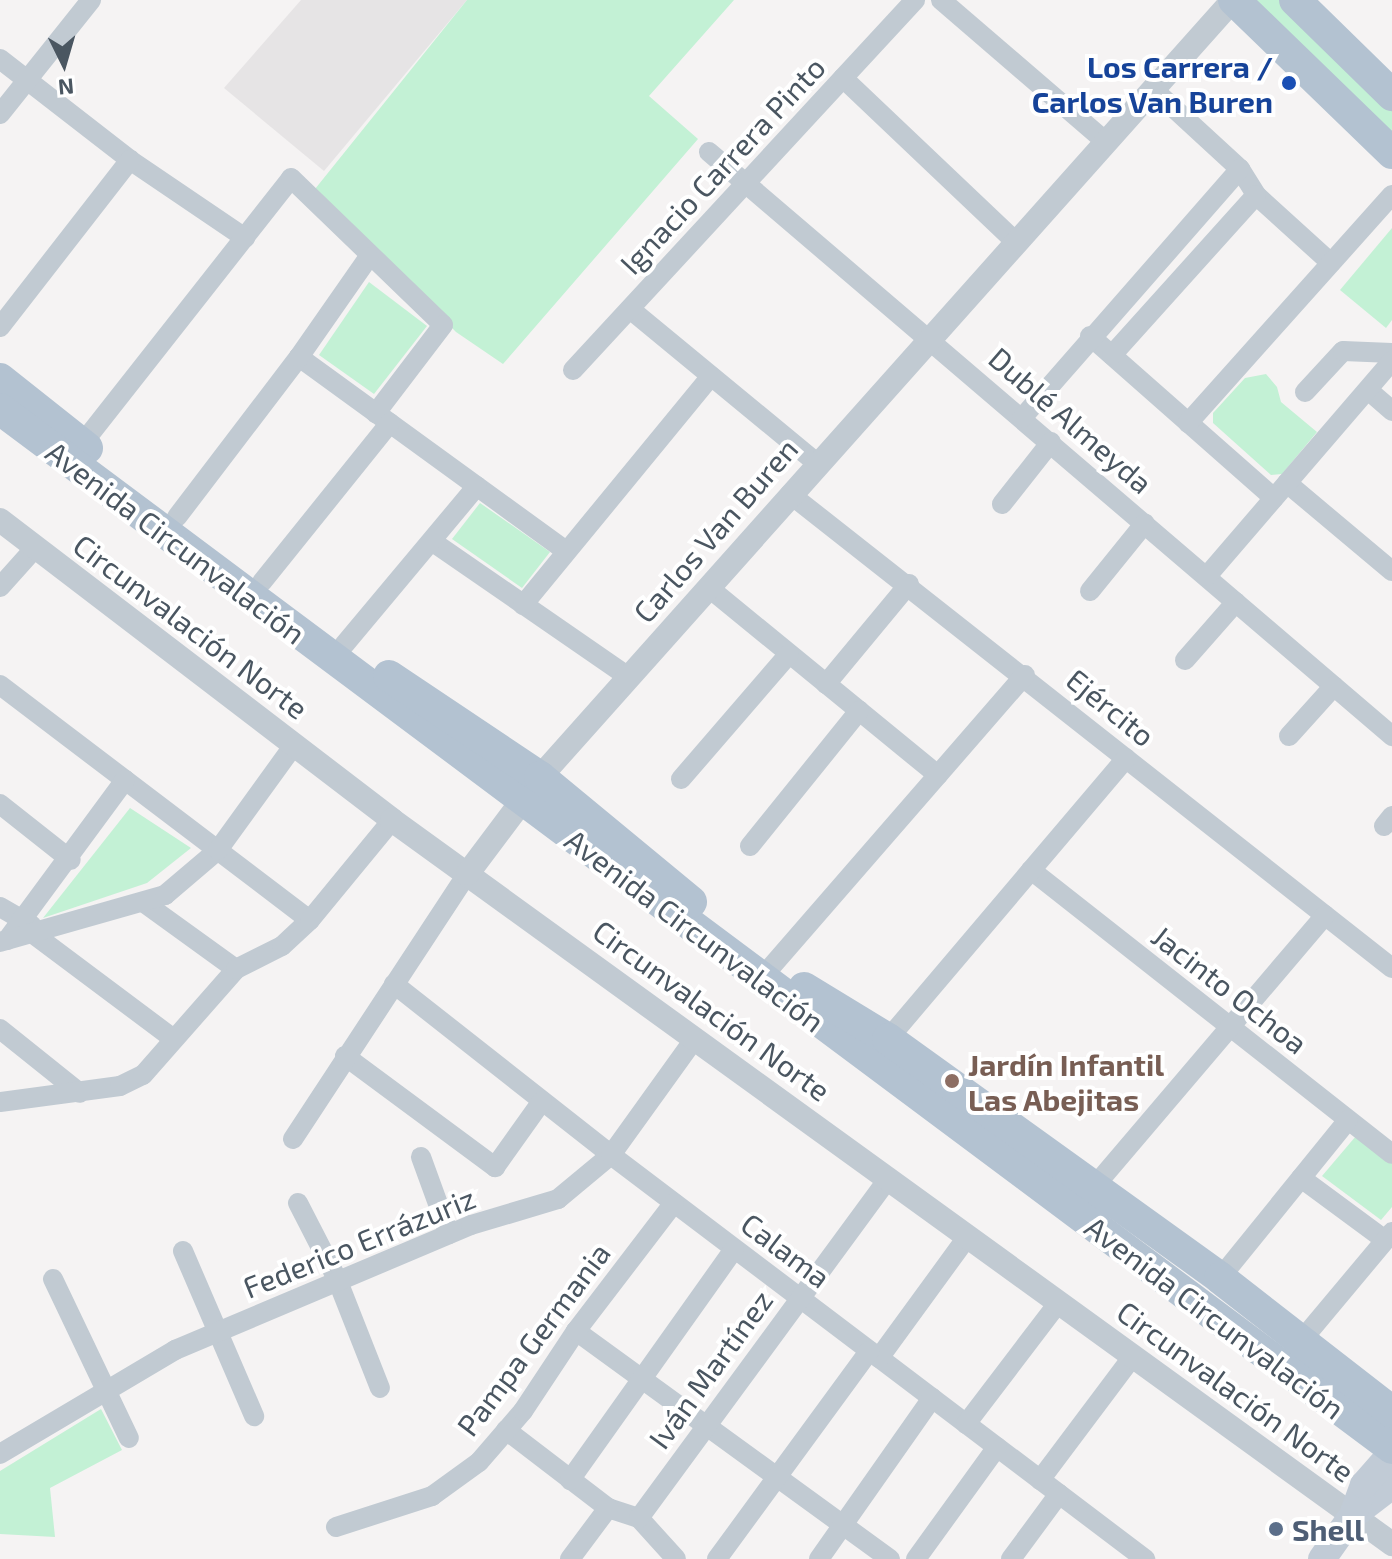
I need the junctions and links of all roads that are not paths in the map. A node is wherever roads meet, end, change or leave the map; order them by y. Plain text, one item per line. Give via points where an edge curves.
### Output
1 (91, 0) edge
2 (915, 0) edge
3 (941, 0) edge
4 (1234, 0) edge
5 (1295, 0) edge
6 (0, 59) edge
7 (843, 78) junction
8 (26, 80) junction
9 (1153, 89) junction
10 (1392, 95) edge
11 (0, 114) edge
12 (1105, 141) junction
13 (709, 152) dead end
14 (1392, 153) edge
15 (130, 160) junction
16 (1240, 169) junction
17 (745, 184) junction
18 (1256, 195) junction
19 (1392, 195) edge
20 (245, 238) junction
21 (1015, 241) junction
22 (368, 258) junction
23 (1331, 263) junction
24 (630, 309) junction
25 (0, 327) edge
26 (1090, 336) junction
27 (928, 337) junction
28 (1392, 353) edge
29 (1112, 355) junction
30 (299, 357) junction
31 (1392, 361) edge
32 (573, 370) dead end
33 (711, 376) junction
34 (0, 379) edge
35 (1368, 390) junction
36 (1305, 392) dead end
37 (0, 409) edge
38 (1392, 411) edge
39 (383, 418) junction
40 (1022, 418) junction
41 (1188, 423) junction
42 (1051, 442) junction
43 (82, 444) junction
44 (817, 463) junction
45 (477, 486) junction
46 (1281, 490) junction
47 (790, 494) junction
48 (1002, 504) dead end
49 (177, 517) junction
50 (0, 520) edge
51 (1145, 523) junction
52 (433, 542) junction
53 (35, 548) junction
54 (565, 550) junction
55 (1392, 571) edge
56 (1207, 576) junction
57 (262, 582) junction
58 (909, 584) junction
59 (0, 587) edge
60 (708, 587) junction
61 (1090, 591) dead end
62 (1236, 602) junction
63 (523, 605) junction
64 (344, 645) junction
65 (789, 654) junction
66 (1185, 660) dead end
67 (1025, 675) junction
68 (629, 677) junction
69 (826, 684) junction
70 (0, 685) edge
71 (1334, 686) junction
72 (859, 711) junction
73 (1289, 736) dead end
74 (1392, 736) edge
75 (294, 745) junction
76 (1126, 758) junction
77 (938, 775) junction
78 (681, 779) dead end
79 (125, 780) junction
80 (532, 790) junction
81 (0, 804) edge
82 (392, 820) junction
83 (750, 846) dead end
84 (218, 850) junction
85 (71, 860) junction
86 (1031, 870) junction
87 (468, 873) junction
88 (143, 902) junction
89 (0, 907) edge
90 (1325, 915) junction
91 (310, 920) junction
92 (32, 928) junction
93 (3, 941) edge
94 (771, 967) junction
95 (1392, 968) edge
96 (236, 969) junction
97 (394, 984) junction
98 (1229, 1027) junction
99 (0, 1029) edge
100 (171, 1037) junction
101 (695, 1038) junction
102 (888, 1039) junction
103 (345, 1056) junction
104 (80, 1093) junction
105 (542, 1101) junction
106 (0, 1102) edge
107 (1348, 1120) junction
108 (293, 1139) dead end
109 (1392, 1154) edge
110 (611, 1155) junction
111 (421, 1157) dead end
112 (889, 1178) junction
113 (1301, 1178) junction
114 (1093, 1188) junction
115 (298, 1203) dead end
116 (674, 1203) junction
117 (449, 1234) junction
118 (968, 1236) junction
119 (1389, 1236) edge
120 (734, 1249) junction
121 (183, 1251) dead end
122 (1220, 1278) junction
123 (53, 1279) dead end
124 (337, 1279) junction
125 (798, 1297) junction
126 (1059, 1302) junction
127 (217, 1331) junction
128 (576, 1331) junction
129 (1301, 1341) junction
130 (874, 1354) junction
131 (1133, 1356) junction
132 (641, 1376) junction
133 (380, 1388) dead end
134 (106, 1390) junction
135 (932, 1398) junction
136 (1392, 1412) edge
137 (254, 1416) dead end
138 (708, 1423) junction
139 (966, 1424) junction
140 (506, 1430) junction
141 (129, 1438) dead end
142 (997, 1447) junction
143 (1392, 1450) edge
144 (0, 1454) edge
145 (779, 1476) junction
146 (570, 1480) junction
147 (1040, 1480) junction
148 (1392, 1485) edge
149 (1059, 1494) junction
150 (608, 1508) junction
151 (1353, 1515) junction
152 (639, 1518) junction
153 (843, 1524) junction
154 (336, 1527) dead end
155 (1392, 1544) edge
156 (1121, 1552) edge
157 (570, 1559) edge
158 (676, 1559) edge
159 (717, 1559) edge
160 (819, 1559) edge
161 (890, 1559) edge
162 (916, 1559) edge
163 (1011, 1559) edge
164 (1145, 1559) edge
165 (1322, 1559) edge

1 - 8 street
2 - 7 street, Ignacio Carrera Pinto
3 - 12 street
4 - 9 street, Carlos Van Buren
4 - 14 main road
5 - 10 main road
6 - 8 street
7 - 17 street, Ignacio Carrera Pinto
7 - 21 street
8 - 11 street
8 - 15 street
9 - 12 street, Carlos Van Buren
9 - 16 street
12 - 21 street, Carlos Van Buren
13 - 17 street, Dublé Almeyda
15 - 20 street
15 - 25 street
16 - 18 street
16 - 26 street
17 - 24 street, Ignacio Carrera Pinto
17 - 27 street, Dublé Almeyda
18 - 23 street
18 - 29 street
19 - 23 street
20 - 22 street via 291,178
20 - 43 street
21 - 27 street, Carlos Van Buren
22 - 30 street
22 - 39 street via 443,325
23 - 41 street
24 - 32 street, Ignacio Carrera Pinto
24 - 33 street
26 - 29 street
26 - 40 street
27 - 40 street, Dublé Almeyda
27 - 44 street, Carlos Van Buren
28 - 36 street via 1343,351
29 - 41 street
30 - 39 street
30 - 49 street
31 - 35 street
33 - 44 street
33 - 54 street
34 - 43 main road, Avenida Circunvalación
35 - 38 street
35 - 46 street
37 - 80 main road, Avenida Circunvalación
39 - 45 street
39 - 57 street
40 - 42 street, Dublé Almeyda
41 - 46 street
42 - 48 street
42 - 51 street, Dublé Almeyda
43 - 49 main road, Avenida Circunvalación
44 - 47 street, Carlos Van Buren
45 - 52 street
45 - 54 street
46 - 55 street
46 - 56 street
47 - 58 street, Ejército
47 - 60 street, Carlos Van Buren
49 - 57 main road, Avenida Circunvalación
50 - 53 street, Circunvalación Norte
51 - 56 street, Dublé Almeyda
51 - 61 street
52 - 63 street
52 - 64 street
53 - 59 street
53 - 75 street, Circunvalación Norte
54 - 63 street
56 - 62 street, Dublé Almeyda
57 - 64 main road, Avenida Circunvalación
58 - 67 street, Ejército
58 - 69 street
60 - 65 street
60 - 68 street, Carlos Van Buren
62 - 66 street
62 - 71 street, Dublé Almeyda
63 - 68 street
64 - 80 main road, Avenida Circunvalación
65 - 69 street
65 - 78 street
67 - 76 street, Ejército
67 - 77 street
68 - 80 street, Carlos Van Buren
69 - 72 street
70 - 79 street
71 - 73 street
71 - 74 street, Dublé Almeyda
72 - 77 street
72 - 83 street
75 - 82 street, Circunvalación Norte
75 - 84 street
76 - 86 street
76 - 90 street, Ejército
77 - 94 street
79 - 84 street
79 - 85 street
80 - 87 street, Carlos Van Buren
80 - 94 main road, Avenida Circunvalación
80 - 143 main road, Avenida Circunvalación
81 - 85 street
82 - 87 street, Circunvalación Norte
82 - 91 street
84 - 88 street via 165,895
84 - 91 street
85 - 92 street
86 - 98 street, Jacinto Ochoa
86 - 102 street
87 - 97 street, Carlos Van Buren
87 - 101 street, Circunvalación Norte
88 - 92 street
88 - 96 street
89 - 92 street
90 - 95 street, Ejército
90 - 98 street
91 - 96 street via 282,946
92 - 93 street
92 - 100 street
94 - 102 main road, Avenida Circunvalación
96 - 100 street
97 - 103 street, Carlos Van Buren
97 - 105 street, Calama
98 - 107 street, Jacinto Ochoa
98 - 114 street
99 - 104 street
100 - 104 street via 143,1075 120,1086
101 - 110 street, Federico Errázuriz
101 - 112 street, Circunvalación Norte
102 - 114 main road, Avenida Circunvalación
103 - 105 street via 495,1167
103 - 108 street, Carlos Van Buren
104 - 106 street
105 - 110 street, Calama
107 - 109 street, Jacinto Ochoa
107 - 113 street
110 - 116 street, Calama
110 - 117 street, Federico Errázuriz via 558,1199
111 - 117 street
112 - 118 street, Circunvalación Norte
112 - 125 street, Iván Martínez
113 - 119 street
113 - 122 street
114 - 122 main road, Avenida Circunvalación
115 - 124 street
116 - 120 street, Calama
116 - 128 street, Pampa Germania
117 - 124 street, Federico Errázuriz
118 - 126 street, Circunvalación Norte
118 - 130 street
119 - 129 street
120 - 125 street, Calama
120 - 132 street
121 - 127 street
122 - 129 main road, Avenida Circunvalación
123 - 134 street
124 - 127 street, Federico Errázuriz
124 - 133 street
125 - 130 street, Calama
125 - 138 street, Iván Martínez
126 - 131 street, Circunvalación Norte
126 - 139 street
127 - 134 street, Federico Errázuriz
127 - 137 street
128 - 132 street
128 - 140 street, Pampa Germania
129 - 136 main road, Avenida Circunvalación
130 - 135 street, Calama
130 - 145 street
131 - 147 street
131 - 151 street, Circunvalación Norte
132 - 138 street
132 - 146 street
134 - 141 street
134 - 144 street, Federico Errázuriz
135 - 139 street, Calama
135 - 153 street
138 - 145 street
138 - 152 street, Iván Martínez
139 - 142 street, Calama
140 - 146 street
140 - 154 street, Pampa Germania via 479,1462 432,1496
142 - 147 street, Calama
142 - 162 street
143 - 151 main road via 1364,1485
145 - 153 street
145 - 159 street
146 - 150 street
147 - 149 street, Calama
148 - 151 main road
149 - 156 street, Calama
149 - 163 street
150 - 152 street
150 - 157 street
151 - 155 street, Circunvalación Norte
151 - 165 main road
152 - 158 street
153 - 160 street
153 - 161 street
156 - 164 street, Calama

